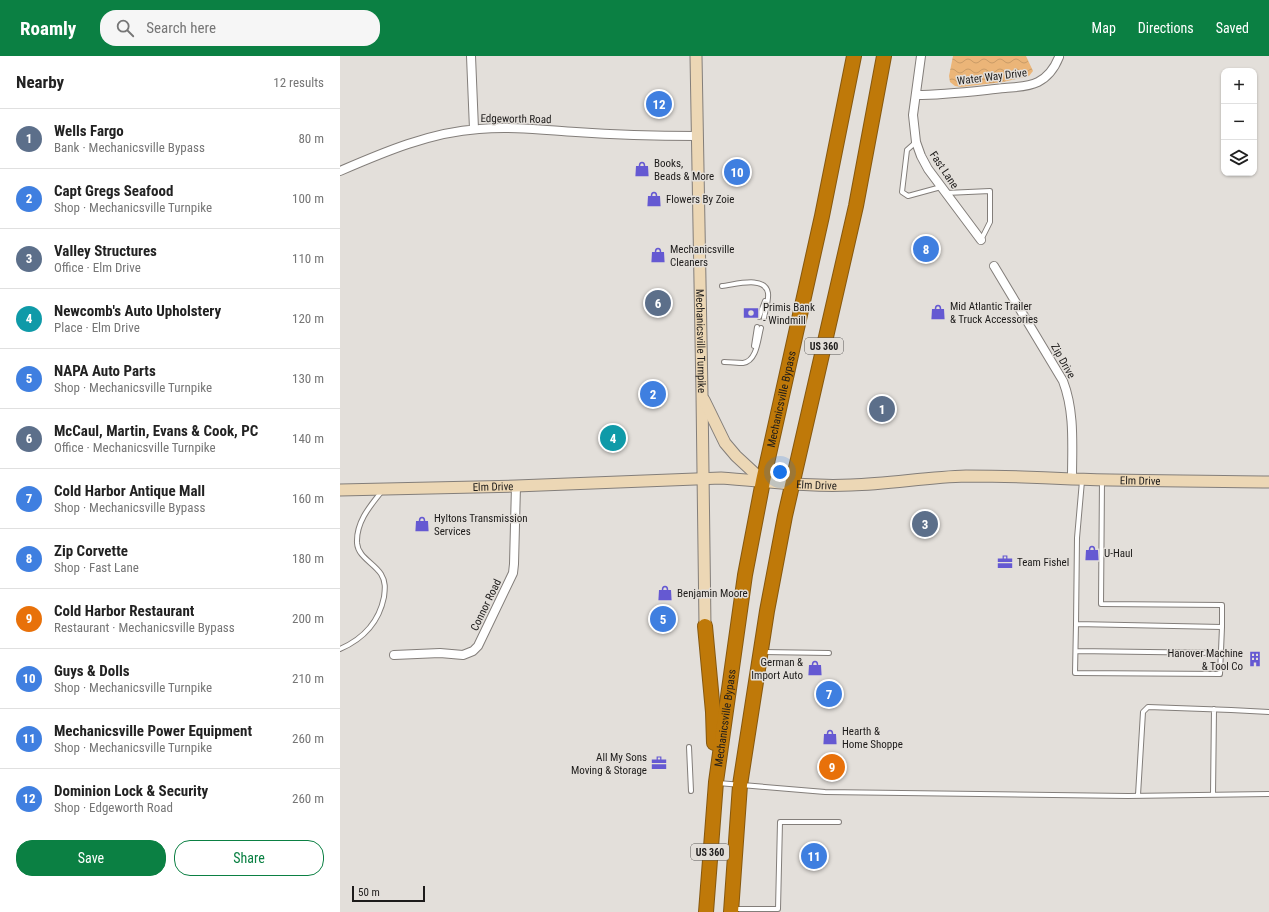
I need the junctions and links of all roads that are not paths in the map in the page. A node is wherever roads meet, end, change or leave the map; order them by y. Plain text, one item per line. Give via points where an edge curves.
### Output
1 (471, 56) edge
2 (696, 56) edge
3 (854, 56) edge
4 (884, 56) edge
5 (921, 56) edge
6 (1058, 56) edge
7 (916, 95) junction
8 (474, 129) junction
9 (697, 136) junction
10 (916, 142) junction
11 (340, 171) edge
12 (944, 190) junction
13 (981, 240) joint
14 (994, 266) dead end
15 (722, 286) dead end
16 (761, 318) dead end
17 (759, 328) dead end
18 (724, 362) dead end
19 (702, 395) junction
20 (703, 479) junction
21 (1077, 479) junction
22 (1102, 479) junction
23 (763, 481) junction
24 (1269, 482) edge
25 (792, 485) junction
26 (516, 486) junction
27 (383, 489) junction
28 (340, 490) edge
29 (1076, 624) junction
30 (705, 626) joint
31 (1222, 627) junction
32 (340, 649) edge
33 (1076, 651) junction
34 (760, 652) junction
35 (829, 653) dead end
36 (1221, 653) junction
37 (394, 655) dead end
38 (1214, 709) junction
39 (1269, 712) edge
40 (689, 748) dead end
41 (740, 785) junction
42 (715, 788) junction
43 (692, 791) dead end
44 (1269, 794) edge
45 (1213, 795) junction
46 (1138, 796) junction
47 (839, 822) dead end
48 (731, 910) edge
49 (706, 912) edge

1 - 8 street
2 - 9 street, Mechanicsville Turnpike
3 - 23 highway, Mechanicsville Bypass / US 360 via 822,216
4 - 25 highway, US 360 via 856,206
5 - 7 street, Fast Lane
6 - 7 street, Water Way Drive via 1046,77 1030,85
7 - 10 street, Fast Lane via 913,115
8 - 9 street, Edgeworth Road
8 - 11 street, Edgeworth Road via 416,142
9 - 19 street, Mechanicsville Turnpike
10 - 12 street, Fast Lane via 928,169
10 - 12 lane via 907,150 902,192 908,196
12 - 13 street, Fast Lane
12 - 13 lane via 990,192 990,222
14 - 21 street, Zip Drive via 1063,381 1072,419
15 - 16 lane via 755,282 765,287 768,292
17 - 18 lane via 751,359 744,362
19 - 20 street, Mechanicsville Turnpike
19 - 23 street via 725,443
20 - 23 street, Elm Drive
20 - 26 street, Elm Drive
20 - 30 street, Mechanicsville Turnpike
21 - 22 street, Elm Drive
21 - 25 street, Elm Drive via 963,476 851,485
21 - 29 lane
22 - 24 street, Elm Drive
22 - 31 lane via 1101,604 1222,605
23 - 25 street, Elm Drive
23 - 42 highway, Mechanicsville Bypass / US 360 via 739,610
25 - 34 highway, US 360 via 774,568
26 - 27 street, Elm Drive
26 - 37 street, Connor Road via 513,572 478,646 463,655
27 - 28 street, Elm Drive
27 - 32 lane via 363,518 357,543 362,554 384,578 382,608 369,630 352,644
29 - 31 lane
29 - 33 lane
30 - 42 highway via 713,712
31 - 36 lane
33 - 36 lane
33 - 36 lane via 1075,673 1220,674
34 - 35 lane
34 - 41 highway, US 360
38 - 39 lane
38 - 45 lane
38 - 46 lane via 1148,707 1143,712
40 - 43 lane
41 - 42 lane
41 - 46 lane via 825,792
41 - 48 highway, US 360
42 - 49 highway, US 360
44 - 45 lane
45 - 46 lane
47 - 48 lane via 780,822 778,909

